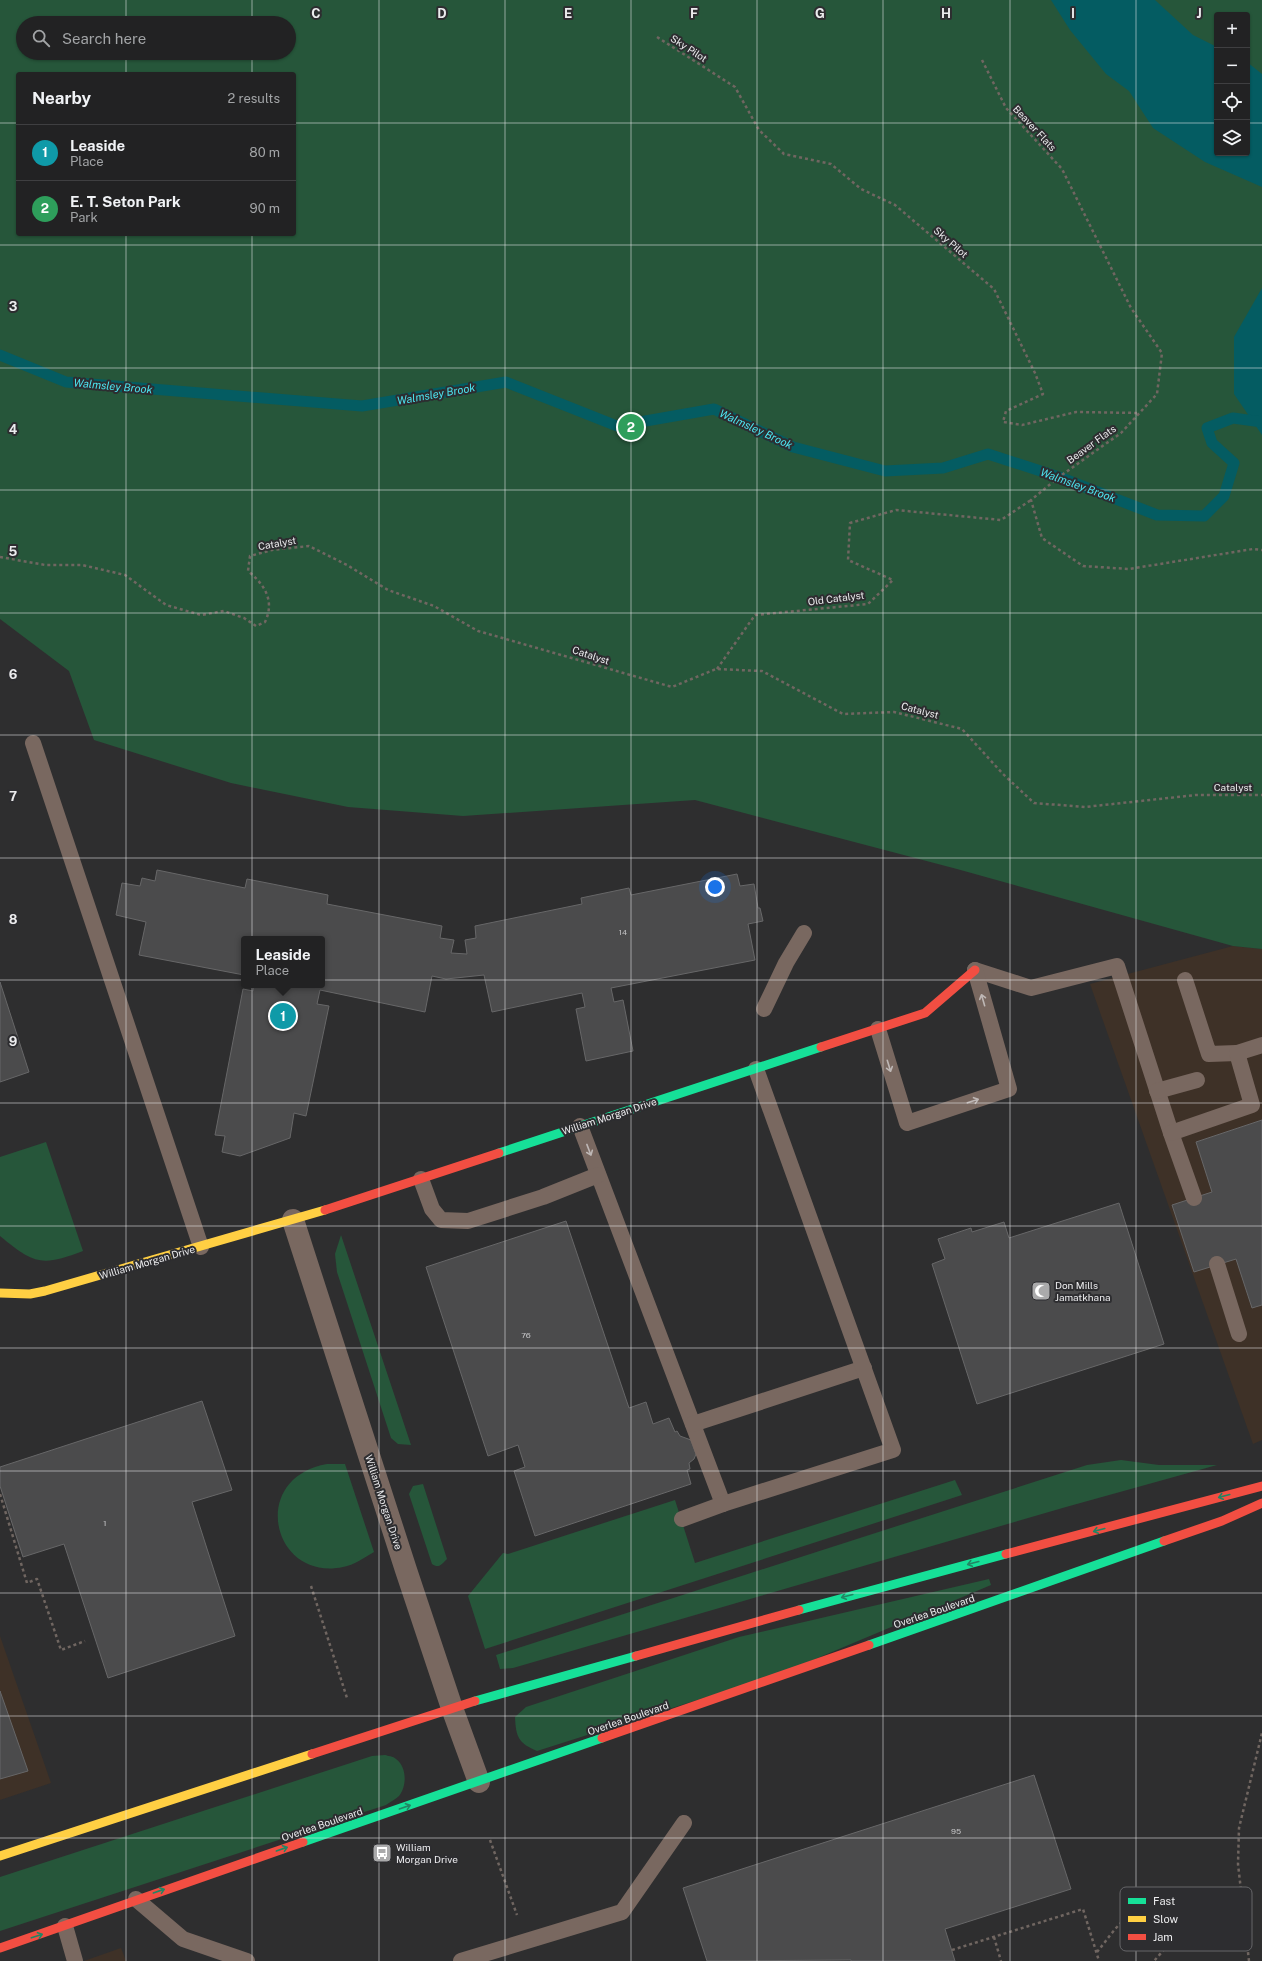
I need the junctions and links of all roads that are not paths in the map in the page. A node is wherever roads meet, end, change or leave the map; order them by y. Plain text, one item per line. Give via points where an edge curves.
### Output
1 (33, 743) dead end
2 (804, 934) dead end
3 (975, 970) junction
4 (1185, 980) dead end
5 (764, 1009) dead end
6 (878, 1029) junction
7 (1262, 1045) edge
8 (1237, 1053) junction
9 (756, 1068) junction
10 (1198, 1080) dead end
11 (1157, 1091) junction
12 (580, 1126) junction
13 (1171, 1133) junction
14 (598, 1175) junction
15 (421, 1179) junction
16 (1194, 1198) dead end
17 (293, 1220) junction
18 (201, 1247) junction
19 (1217, 1264) dead end
20 (0, 1293) edge
21 (1239, 1334) dead end
22 (864, 1368) junction
23 (693, 1424) junction
24 (1262, 1486) edge
25 (1262, 1503) edge
26 (723, 1504) junction
27 (682, 1519) dead end
28 (452, 1708) junction
29 (480, 1782) junction
30 (684, 1823) dead end
31 (0, 1856) edge
32 (136, 1899) junction
33 (65, 1926) junction
34 (0, 1948) edge
35 (75, 1961) edge
36 (247, 1961) edge
37 (461, 1961) edge

1 - 18 lane
2 - 5 lane via 786,963
3 - 6 main road, William Morgan Drive via 926,1013
6 -> 3 lane via 907,1123 1008,1089
3 - 11 lane via 1031,988 1118,966
4 - 8 lane via 1209,1054
6 - 9 main road, William Morgan Drive
7 - 8 lane
8 - 13 lane via 1252,1106
9 - 12 main road, William Morgan Drive
9 - 22 lane
10 - 11 lane
11 - 13 lane
12 -> 14 lane
12 - 15 main road, William Morgan Drive
13 - 16 lane
14 - 15 lane via 543,1197 468,1221 441,1220 432,1209
14 - 23 lane
15 - 17 main road, William Morgan Drive
17 - 18 main road, William Morgan Drive
17 - 28 street, William Morgan Drive
18 - 20 main road, William Morgan Drive via 45,1292
19 - 21 lane
22 - 23 lane
22 - 26 lane via 892,1450
23 - 26 lane
24 -> 28 main road via 818,1604
25 - 29 main road, Overlea Boulevard via 1214,1524
26 - 27 lane
28 - 29 street, William Morgan Drive
28 - 31 main road
32 -> 29 main road, Overlea Boulevard
30 - 37 lane via 622,1912
32 - 33 main road, Overlea Boulevard
32 - 36 lane via 183,1939
34 -> 33 main road, Overlea Boulevard
33 - 35 lane

